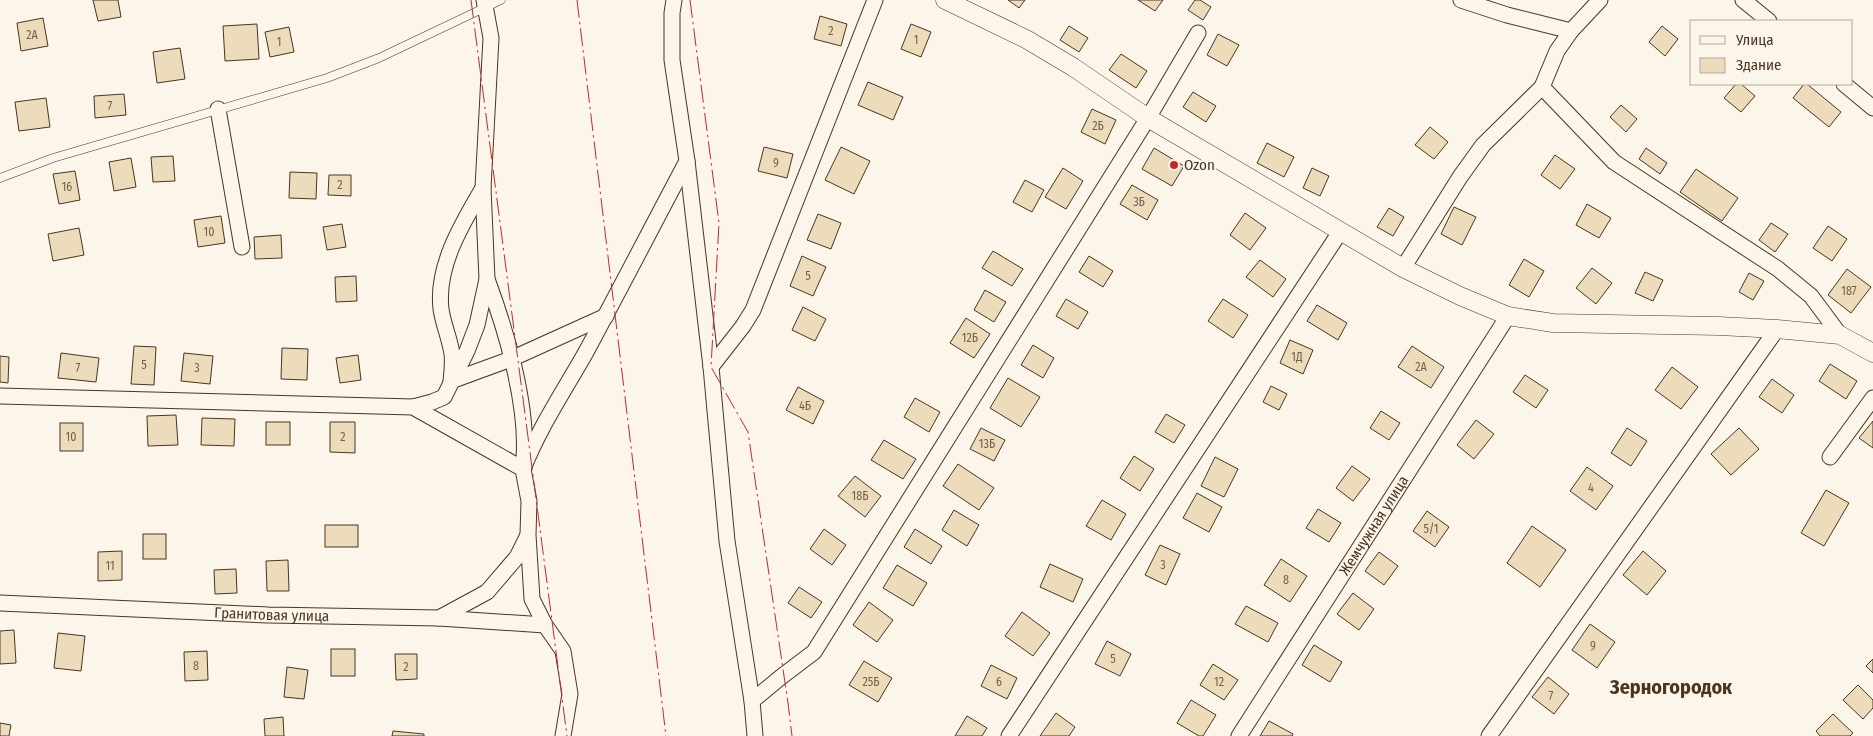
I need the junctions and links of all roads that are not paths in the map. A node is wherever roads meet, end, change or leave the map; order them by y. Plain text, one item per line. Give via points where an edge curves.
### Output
1 (501, 0) edge
2 (674, 0) edge
3 (875, 0) edge
4 (948, 0) edge
5 (1600, 0) edge
6 (1743, 0) edge
7 (1461, 1) edge
8 (485, 4) edge
9 (1768, 20) edge
10 (1571, 31) junction
11 (1198, 33) dead end
12 (1845, 85) edge
13 (1542, 88) junction
14 (1873, 108) edge
15 (218, 109) junction
16 (1148, 118) junction
17 (687, 161) junction
18 (0, 178) edge
19 (484, 188) junction
20 (1340, 232) junction
21 (242, 247) dead end
22 (1403, 268) junction
23 (487, 279) junction
24 (606, 316) junction
25 (1508, 316) junction
26 (1776, 329) junction
27 (1840, 335) junction
28 (1873, 353) edge
29 (511, 358) junction
30 (711, 367) junction
31 (451, 381) junction
32 (0, 396) edge
33 (1873, 398) edge
34 (412, 407) junction
35 (1830, 457) dead end
36 (524, 469) junction
37 (528, 535) junction
38 (0, 603) edge
39 (439, 618) junction
40 (545, 625) junction
41 (752, 701) junction
42 (562, 736) edge
43 (755, 736) edge
44 (1009, 736) edge
45 (1239, 736) edge
46 (1489, 736) edge

1 - 8 lane
2 - 17 street via 672,60
3 - 30 street via 753,310
4 - 16 street via 1073,67
5 - 10 street
6 - 9 street
7 - 10 street
8 - 15 lane via 379,58 327,78
8 - 19 street via 491,38
10 - 13 street via 1557,51
11 - 16 street
12 - 14 street
13 - 22 street via 1483,146
13 - 27 street via 1614,162 1778,268 1811,296
15 - 18 lane via 54,158
15 - 21 street
16 - 20 street
16 - 41 street via 814,652
17 - 24 street
17 - 30 street
19 - 23 street
19 - 31 street via 465,219 447,260 440,288 441,310 452,354
20 - 22 street
20 - 44 street
22 - 25 street
23 - 29 street
23 - 31 street via 477,325
24 - 29 street
24 - 36 street via 539,433
25 - 26 street via 1553,323
25 - 45 street, Жемчужная улица
26 - 27 street
26 - 46 street
27 - 28 street
29 - 31 street
29 - 36 street via 522,412
30 - 41 street via 727,541
31 - 34 street via 444,397
32 - 34 street
33 - 35 street
34 - 36 street
36 - 37 street via 529,501
37 - 39 street via 516,558 487,592
37 - 40 street via 532,599
38 - 39 street, Гранитовая улица via 268,615
39 - 40 street, Гранитовая улица
40 - 42 street via 563,650 570,694
41 - 43 street

